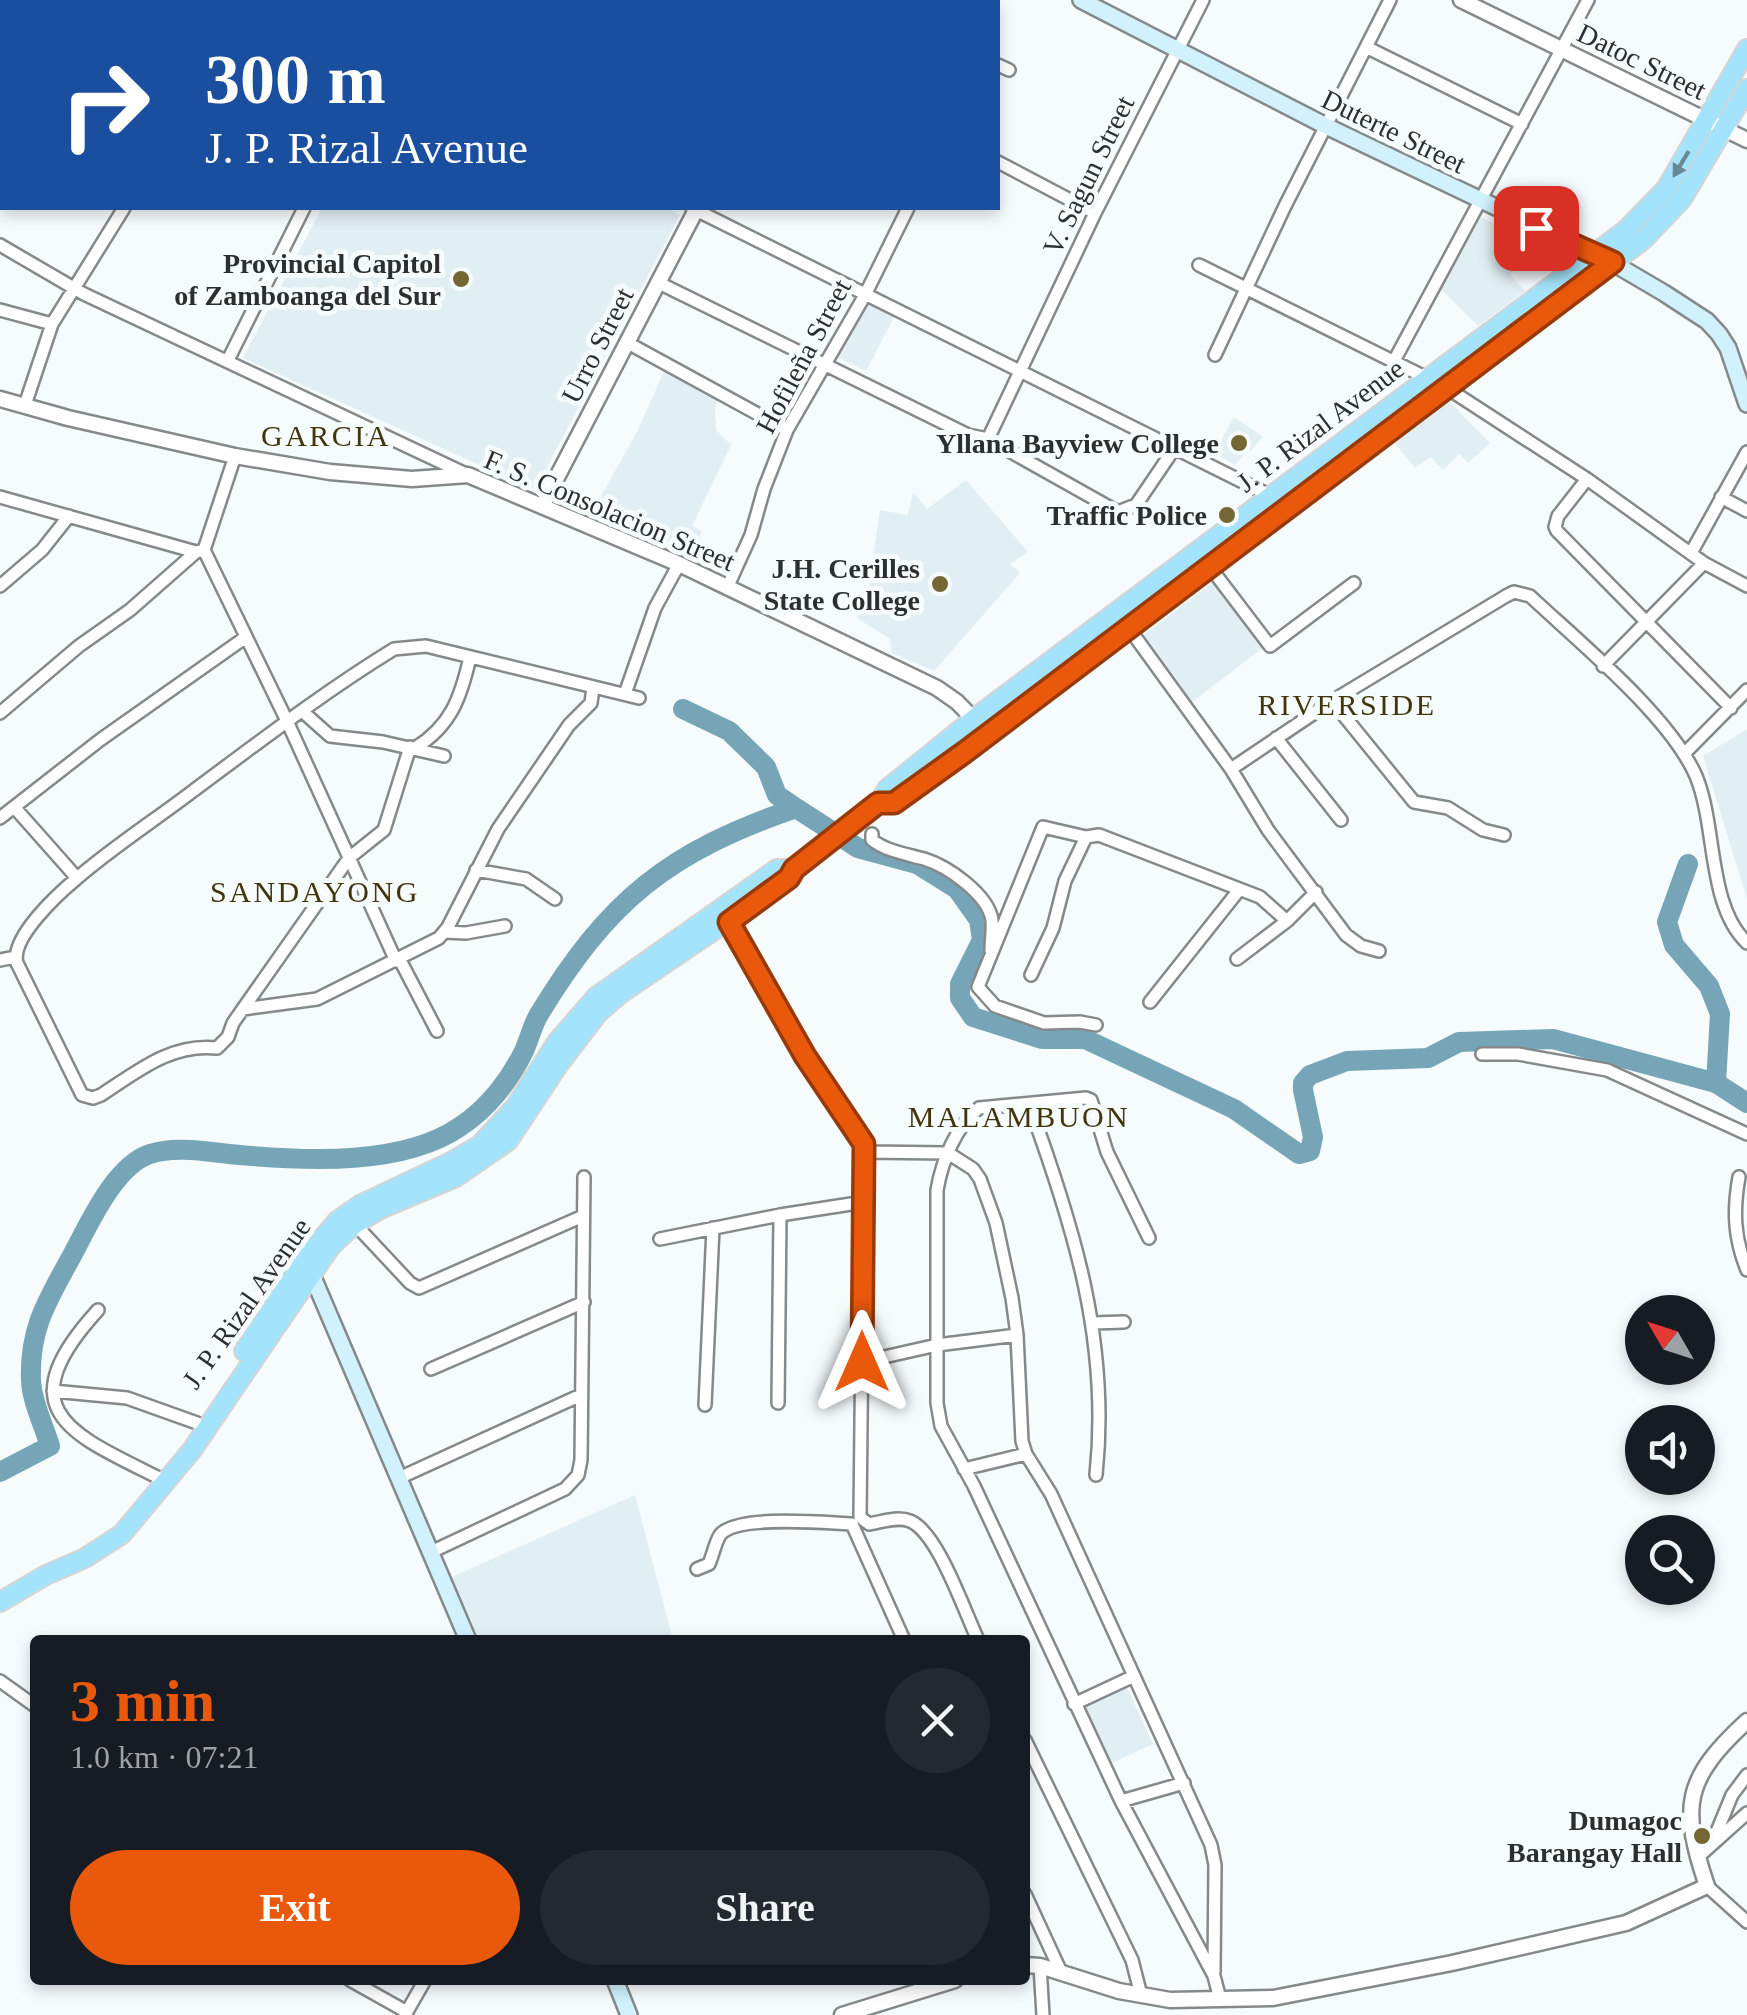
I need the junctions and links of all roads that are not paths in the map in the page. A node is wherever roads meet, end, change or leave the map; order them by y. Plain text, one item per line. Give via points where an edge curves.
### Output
1 (1082, 0) edge
2 (1203, 0) edge
3 (1390, 0) edge
4 (1461, 0) edge
5 (1588, 0) edge
6 (1178, 48) junction
7 (1366, 48) junction
8 (1747, 49) edge
9 (1561, 50) junction
10 (1747, 89) edge
11 (1522, 124) junction
12 (1715, 124) junction
13 (1326, 126) junction
14 (1747, 140) edge
15 (1000, 163) edge
16 (1479, 201) junction
17 (123, 210) edge
18 (303, 210) edge
19 (693, 210) edge
20 (698, 210) edge
21 (907, 210) edge
22 (1095, 213) junction
23 (0, 245) edge
24 (1593, 254) junction
25 (1613, 262) junction
26 (1199, 265) dead end
27 (657, 282) junction
28 (75, 287) junction
29 (1246, 288) junction
30 (865, 295) junction
31 (0, 310) edge
32 (52, 324) junction
33 (626, 342) junction
34 (1216, 354) dead end
35 (228, 360) junction
36 (1394, 361) junction
37 (825, 365) junction
38 (1022, 373) junction
39 (1429, 378) junction
40 (1446, 388) junction
41 (0, 399) edge
42 (1747, 404) edge
43 (25, 405) junction
44 (1385, 422) junction
45 (788, 430) junction
46 (988, 438) junction
47 (1174, 449) junction
48 (1747, 452) edge
49 (235, 456) junction
50 (468, 475) junction
51 (1587, 480) junction
52 (0, 496) edge
53 (1721, 497) junction
54 (1277, 504) junction
55 (542, 506) junction
56 (1747, 511) edge
57 (70, 516) junction
58 (200, 551) junction
59 (1691, 553) junction
60 (1704, 563) junction
61 (678, 564) junction
62 (1210, 567) junction
63 (1354, 583) dead end
64 (0, 586) edge
65 (1747, 586) edge
66 (727, 588) junction
67 (1648, 622) junction
68 (1128, 628) junction
69 (246, 637) junction
70 (470, 657) junction
71 (1604, 666) junction
72 (593, 687) junction
73 (1747, 690) edge
74 (625, 694) junction
75 (639, 698) dead end
76 (1332, 701) junction
77 (1731, 708) junction
78 (302, 711) junction
79 (0, 713) edge
80 (976, 718) junction
81 (288, 721) junction
82 (989, 735) junction
83 (1276, 738) junction
84 (412, 748) junction
85 (1684, 754) junction
86 (444, 756) dead end
87 (1231, 768) junction
88 (878, 803) junction
89 (15, 808) junction
90 (0, 818) edge
91 (1341, 820) dead end
92 (872, 834) dead end
93 (1504, 836) dead end
94 (1086, 837) junction
95 (349, 858) junction
96 (476, 870) junction
97 (77, 878) junction
98 (1238, 890) junction
99 (1316, 892) junction
100 (555, 898) dead end
101 (725, 917) junction
102 (1287, 921) junction
103 (505, 926) dead end
104 (445, 932) junction
105 (1747, 943) edge
106 (1378, 951) dead end
107 (991, 956) junction
108 (15, 957) junction
109 (1237, 959) dead end
110 (0, 960) edge
111 (398, 960) junction
112 (1031, 975) dead end
113 (1150, 1002) dead end
114 (244, 1009) junction
115 (1096, 1025) dead end
116 (437, 1031) dead end
117 (1482, 1054) dead end
118 (1029, 1104) junction
119 (1747, 1134) edge
120 (865, 1152) junction
121 (948, 1153) junction
122 (1739, 1177) dead end
123 (584, 1178) dead end
124 (864, 1202) junction
125 (780, 1214) junction
126 (583, 1216) junction
127 (351, 1219) junction
128 (713, 1228) junction
129 (1148, 1238) dead end
130 (660, 1239) dead end
131 (308, 1266) junction
132 (1747, 1270) edge
133 (584, 1302) junction
134 (98, 1310) dead end
135 (1124, 1322) dead end
136 (1093, 1323) junction
137 (1017, 1335) junction
138 (938, 1346) junction
139 (862, 1362) junction
140 (431, 1369) dead end
141 (53, 1391) junction
142 (581, 1395) junction
143 (778, 1403) dead end
144 (705, 1405) dead end
145 (197, 1423) junction
146 (1026, 1454) junction
147 (180, 1462) junction
148 (964, 1469) junction
149 (1096, 1475) dead end
150 (399, 1478) junction
151 (166, 1481) junction
152 (856, 1520) junction
153 (431, 1552) junction
154 (697, 1569) dead end
155 (0, 1601) edge
156 (466, 1635) edge
157 (902, 1635) edge
158 (976, 1635) edge
159 (1134, 1676) junction
160 (0, 1681) edge
161 (30, 1700) edge
162 (1074, 1704) junction
163 (1747, 1722) edge
164 (1030, 1750) edge
165 (1747, 1775) edge
166 (1184, 1783) junction
167 (1121, 1801) junction
168 (1747, 1814) edge
169 (1713, 1840) junction
170 (1697, 1858) junction
171 (1707, 1886) junction
172 (1030, 1905) edge
173 (1747, 1922) edge
174 (1032, 1966) edge
175 (1060, 1972) junction
176 (1214, 1976) junction
177 (358, 1985) edge
178 (422, 1985) edge
179 (617, 1985) edge
180 (939, 1985) edge
181 (1142, 1995) junction
182 (1220, 1999) junction
183 (406, 2014) edge
184 (630, 2015) edge
185 (842, 2015) edge
186 (1043, 2015) edge

1 - 6 main road, Duterte Street
2 - 6 street, V. Sagun Street
3 - 7 street
4 - 9 street, Datoc Street
5 - 9 street
6 - 13 main road, Duterte Street
6 - 22 street, V. Sagun Street
7 - 11 street
7 - 13 street
8 - 12 main road, J. P. Rizal Avenue
9 - 11 street
9 - 12 street, Datoc Street
10 - 12 main road, J. P. Rizal Avenue
11 - 16 street
12 - 14 street, Datoc Street
12 -> 24 main road, J. P. Rizal Avenue via 1666,189
12 - 25 main road, J. P. Rizal Avenue via 1682,199
13 - 16 main road, Duterte Street
13 - 29 street
15 - 22 street
16 - 24 main road, Duterte Street
16 - 36 street
17 - 28 street
18 - 35 street
19 - 27 street, Urro Street
20 - 30 street
21 - 30 street, Hofileña Street
22 - 38 street, V. Sagun Street
23 - 28 street
24 - 25 main road, Duterte Street
24 - 39 main road, J. P. Rizal Avenue
25 - 40 main road, J. P. Rizal Avenue
25 - 42 main road, Duterte Street via 1707,321 1728,348
26 - 29 street
27 - 33 street, Urro Street
27 - 37 street
28 - 32 street
28 - 35 street
29 - 34 street
29 - 36 street
30 - 37 street, Hofileña Street
30 - 38 street
31 - 32 street
32 - 43 street
33 - 45 street
33 - 55 street, Urro Street
35 - 50 street
36 - 39 street
37 - 45 street, Hofileña Street
37 - 46 street via 968,435
38 - 46 street, V. Sagun Street
38 - 47 street
39 - 40 street
39 - 44 main road, J. P. Rizal Avenue
40 - 44 main road, J. P. Rizal Avenue
40 - 51 street
41 - 43 street, F. S. Consolacion Street
43 - 49 street, F. S. Consolacion Street
44 - 54 main road, J. P. Rizal Avenue
45 - 66 street, Hofileña Street
46 - 47 street via 1118,512 1136,505
47 - 54 street
48 - 53 street
49 - 50 street, F. S. Consolacion Street via 412,479
49 - 58 street
50 - 55 street, F. S. Consolacion Street
51 - 59 street
51 - 67 street via 1554,526
52 - 57 street
53 - 56 street
53 - 59 street
54 - 62 main road, J. P. Rizal Avenue
54 - 80 main road, J. P. Rizal Avenue
55 - 61 street, F. S. Consolacion Street
57 - 58 street
57 - 64 street
58 - 69 street
58 - 79 street
59 - 60 street
60 - 65 street
60 - 67 street
61 - 66 street, F. S. Consolacion Street
61 - 74 street
62 - 63 street via 1270,646
62 - 68 main road, J. P. Rizal Avenue
66 - 80 street, F. S. Consolacion Street via 937,688
67 - 71 street
67 - 77 street
68 - 82 main road, J. P. Rizal Avenue
68 - 87 street
69 - 81 street
69 - 89 street
70 - 72 street
70 - 78 street via 426,646 394,649
70 - 84 street via 459,701 443,726
71 - 76 street via 1522,592
71 - 85 street
72 - 74 street
72 - 96 street via 591,703 569,725
73 - 77 street
74 - 75 street
76 - 83 street
76 - 93 street via 1412,800 1448,808
77 - 85 street
78 - 81 street
78 - 84 street via 330,736
80 - 82 street, F. S. Consolacion Street
80 - 88 main road, J. P. Rizal Avenue via 886,789
81 - 95 street
81 - 97 street
82 - 88 main road, J. P. Rizal Avenue via 894,803
83 - 87 street
83 - 91 street
84 - 86 street
84 - 95 street via 384,830
85 - 105 street via 1699,787 1726,915
87 - 99 street
88 - 101 main road, J. P. Rizal Avenue via 794,869 778,869
89 - 90 street
89 - 97 street
92 - 107 street via 880,846 954,873 975,892 992,916
94 - 98 street via 1099,835
94 - 107 street via 1042,828
94 - 112 street
95 - 111 street
95 - 114 street
96 - 100 street via 526,878
96 - 104 street
97 - 108 street via 25,934
98 - 102 street via 1260,897
98 - 113 street
99 - 102 street
99 - 106 street via 1346,936
101 - 120 street
101 - 127 main road, J. P. Rizal Avenue via 629,980 583,1030 508,1141 456,1177
102 - 109 street
103 - 104 street
104 - 111 street
107 - 115 street via 978,986 995,1006 1044,1023
108 - 110 street
108 - 114 street via 87,1098 172,1052 218,1048
111 - 114 street via 318,999
111 - 116 street
117 - 119 street via 1607,1070
118 - 121 street via 979,1108
118 - 129 street via 1092,1100 1107,1152
118 - 136 street via 1064,1202
120 - 121 street
120 - 124 street
121 - 137 street via 972,1169 986,1192
121 - 138 street via 937,1190
122 - 132 street via 1736,1243
123 - 126 street
124 - 125 street
124 - 139 street
125 - 128 street
125 - 143 street
126 - 127 street via 419,1288
126 - 133 street
127 - 131 main road, J. P. Rizal Avenue
128 - 130 street
128 - 144 street
131 - 145 main road, J. P. Rizal Avenue
131 - 147 main road, J. P. Rizal Avenue
131 - 150 main road
133 - 140 street
133 - 142 street
134 - 141 street via 64,1353
135 - 136 street
136 - 149 street via 1100,1420
137 - 138 street
137 - 146 street
138 - 139 street
138 - 148 street via 940,1426
139 - 152 street
141 - 145 street via 127,1398
141 - 151 street via 68,1426
142 - 150 street
142 - 153 street via 581,1460 574,1482
145 - 147 main road, J. P. Rizal Avenue
146 - 148 street
146 - 159 street
147 - 151 main road, J. P. Rizal Avenue
148 - 162 street
150 - 153 main road
151 - 155 main road, J. P. Rizal Avenue via 106,1546
152 - 154 street via 731,1528 721,1534 709,1564
152 - 157 street
152 - 158 street via 910,1521 924,1533
153 - 156 main road
159 - 162 street
159 - 166 street
160 - 161 street
162 - 167 street
163 - 170 street via 1699,1774 1690,1825
164 - 181 street via 1132,1960
165 - 169 street
166 - 167 street
166 - 176 street via 1215,1865
167 - 176 street
168 - 169 street
169 - 170 street
170 - 171 street
171 - 173 street
171 - 182 street via 1626,1923 1549,1941 1303,1994
172 - 175 street
174 - 175 street
174 - 186 street
175 - 181 street
176 - 182 street
177 - 183 street
178 - 183 street
179 - 184 main road
180 - 185 street
181 - 182 street

